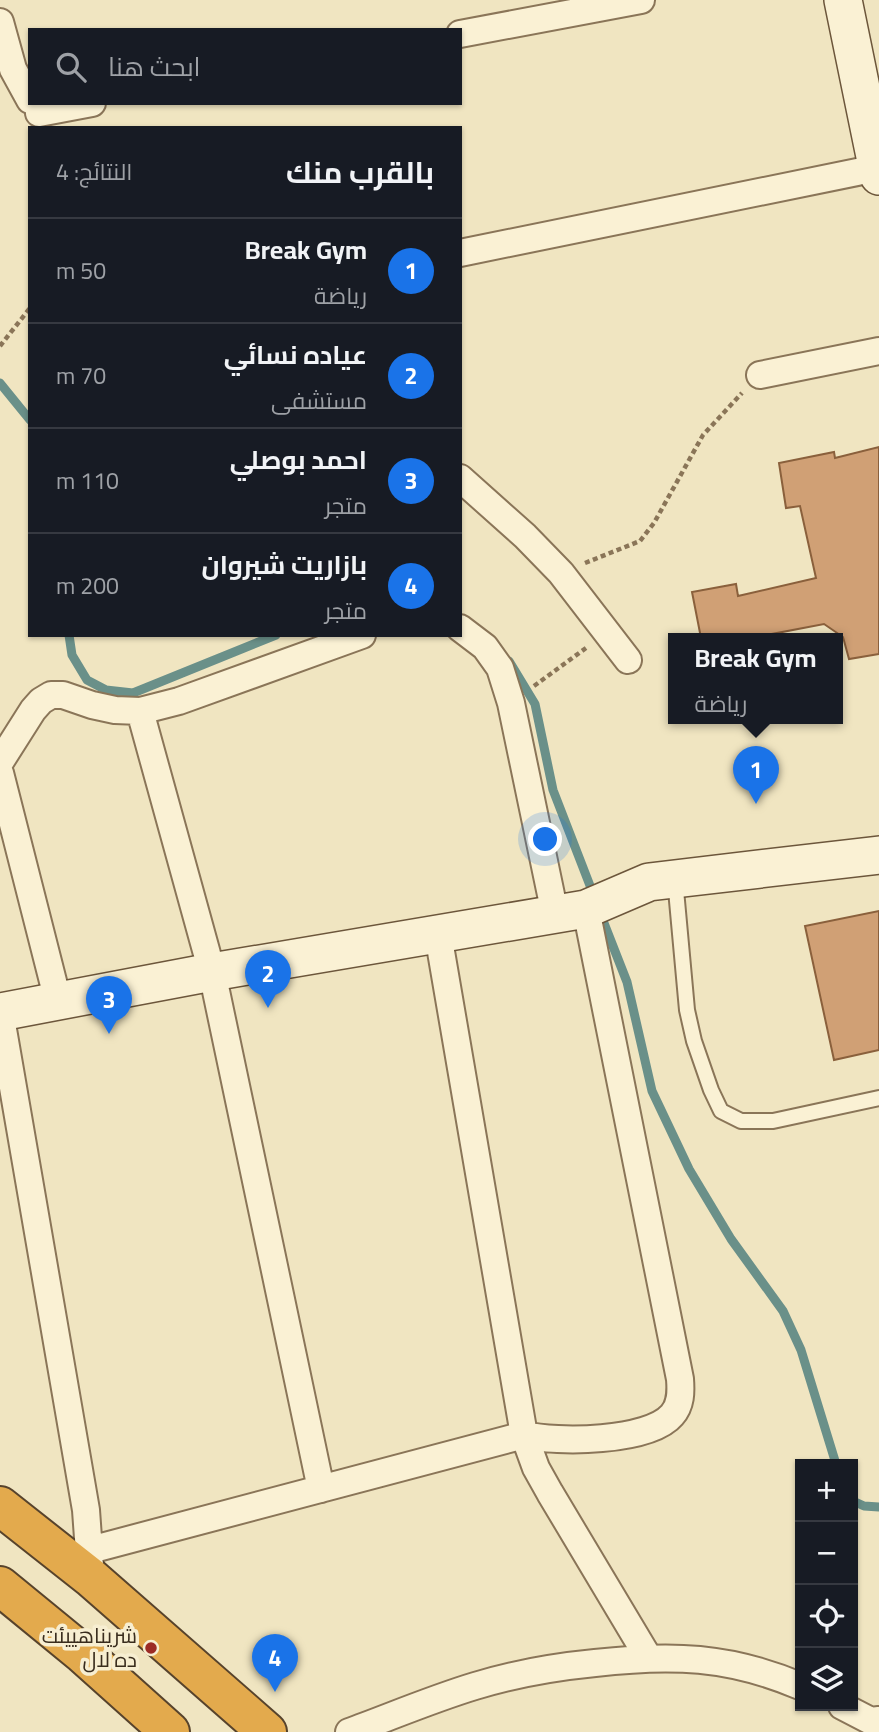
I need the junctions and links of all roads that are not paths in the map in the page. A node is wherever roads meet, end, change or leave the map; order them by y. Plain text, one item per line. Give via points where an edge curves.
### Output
1 (641, 0) edge
2 (843, 0) edge
3 (0, 22) edge
4 (462, 34) edge
5 (869, 73) edge
6 (28, 93) edge
7 (79, 105) edge
8 (39, 111) edge
9 (878, 172) edge
10 (462, 253) edge
11 (879, 351) edge
12 (760, 374) road end
13 (462, 480) edge
14 (462, 630) edge
15 (356, 637) edge
16 (628, 660) dead end
17 (140, 711) junction
18 (0, 762) edge
19 (0, 773) edge
20 (879, 855) edge
21 (662, 880) junction
22 (570, 912) junction
23 (438, 934) junction
24 (212, 972) junction
25 (58, 1001) junction
26 (0, 1012) edge
27 (879, 1098) edge
28 (524, 1435) junction
29 (321, 1489) junction
30 (0, 1506) edge
31 (90, 1564) junction
32 (0, 1586) edge
33 (648, 1657) junction
34 (795, 1684) edge
35 (851, 1711) edge
36 (874, 1724) edge
37 (170, 1732) edge
38 (267, 1732) edge
39 (349, 1732) edge

1 - 4 street
2 - 5 main road
3 - 6 street via 13,69
5 - 9 main road
7 - 8 street
9 - 10 street
11 - 12 street
13 - 16 street via 561,573
14 - 22 street via 485,647 500,668
15 - 17 street
17 - 18 street via 51,695 33,710
17 - 24 street
19 - 25 street
20 - 21 main road
21 - 22 main road
21 - 27 lane via 694,1041 721,1111 741,1121 773,1121
22 - 23 main road
22 - 28 street via 681,1397 674,1414 660,1426 643,1431 574,1441
23 - 24 main road
23 - 28 street
24 - 25 main road
24 - 29 street
25 - 26 main road
26 - 31 street via 86,1510
28 - 29 street
28 - 33 street via 536,1468
29 - 31 street
30 - 31 highway
31 - 38 highway
32 - 37 highway
33 - 34 street via 733,1664
33 - 39 street via 508,1676
35 - 36 street

